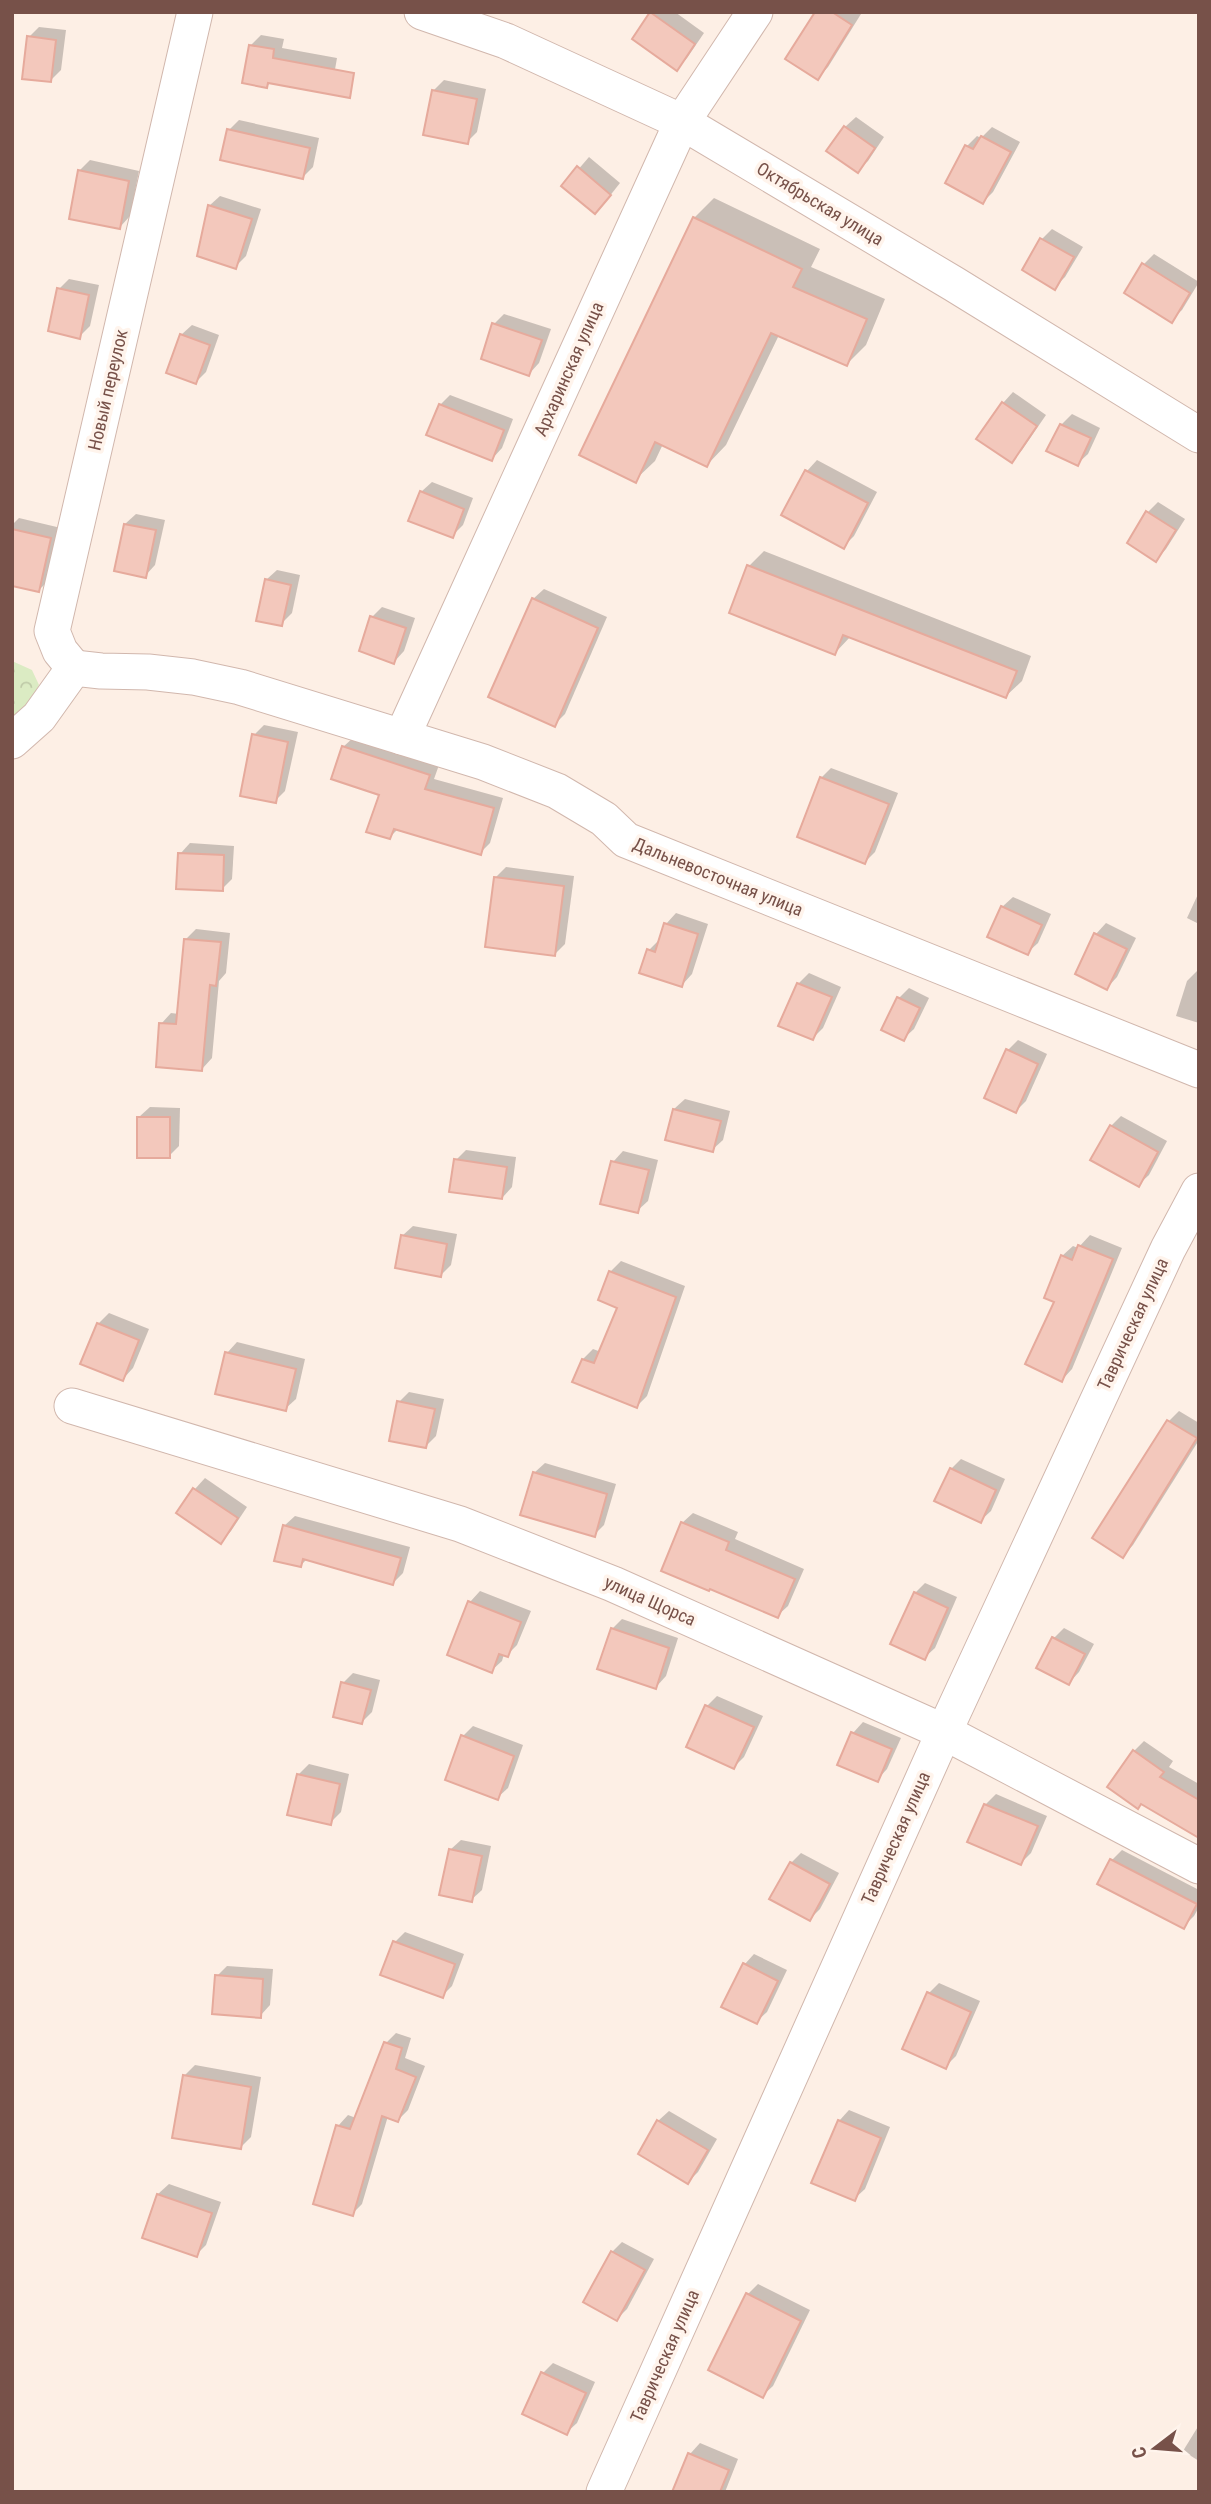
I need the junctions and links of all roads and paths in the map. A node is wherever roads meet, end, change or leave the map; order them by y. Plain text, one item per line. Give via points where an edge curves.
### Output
1 (195, 12) edge
2 (422, 12) edge
3 (755, 12) edge
4 (682, 122) junction
5 (1199, 435) edge
6 (74, 667) junction
7 (402, 737) junction
8 (12, 741) edge
9 (1199, 1070) edge
10 (1199, 1191) edge
11 (72, 1406) dead end
12 (944, 1731) junction
13 (1199, 1867) edge
14 (604, 2492) edge

1 - 6 street, Новый переулок via 52,631 60,651
2 - 4 street, Октябрьская улица via 506,41
3 - 4 street, Архаринская улица
4 - 5 street, Октябрьская улица
4 - 7 street, Архаринская улица
6 - 7 street, Дальневосточная улица via 148,672 240,687
6 - 8 street via 39,717
7 - 9 street, Дальневосточная улица via 557,790 604,819 626,840
10 - 12 street, Таврическая улица
11 - 12 street, улица Щорса via 460,1524 613,1584
12 - 13 street, улица Щорса
12 - 14 street, Таврическая улица

